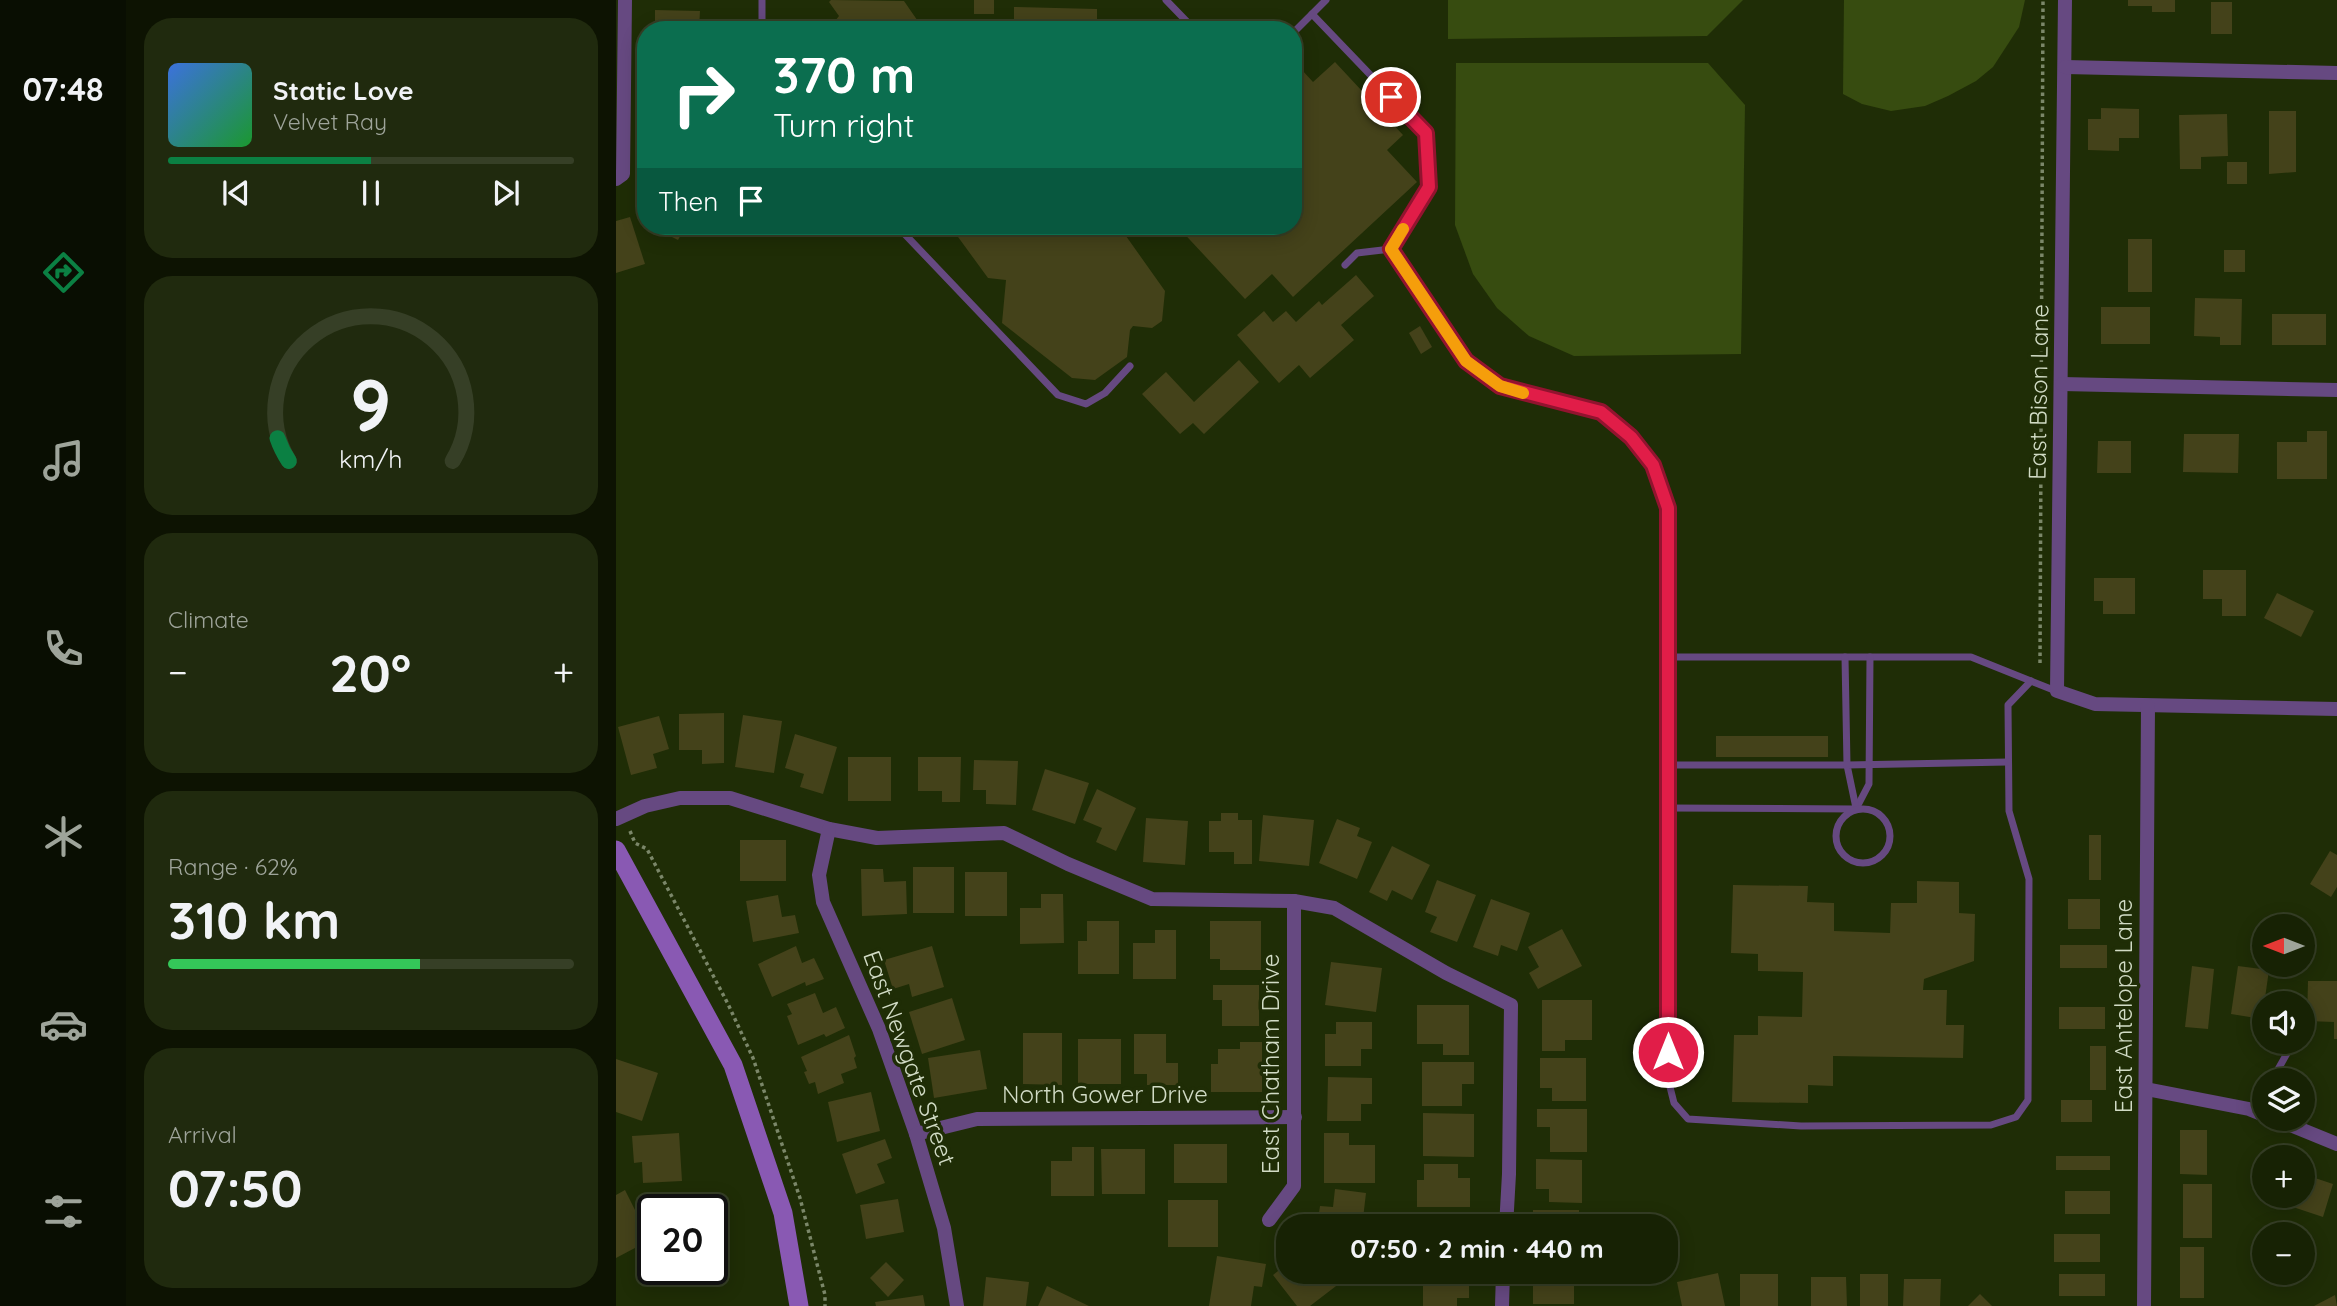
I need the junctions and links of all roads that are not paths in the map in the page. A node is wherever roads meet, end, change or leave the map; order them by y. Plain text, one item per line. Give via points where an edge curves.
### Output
1 (625, 0) edge
2 (762, 0) edge
3 (1166, 0) edge
4 (1326, 0) edge
5 (2065, 0) edge
6 (1312, 14) junction
7 (762, 21) edge
8 (1186, 21) edge
9 (1302, 24) edge
10 (2065, 68) junction
11 (2337, 74) edge
12 (616, 179) edge
13 (906, 235) edge
14 (1391, 249) junction
15 (1345, 265) dead end
16 (1130, 366) dead end
17 (2062, 384) junction
18 (2337, 390) edge
19 (1668, 657) junction
20 (1845, 657) junction
21 (1870, 657) junction
22 (2031, 681) junction
23 (2057, 691) junction
24 (2148, 706) junction
25 (2337, 709) edge
26 (2008, 762) junction
27 (1870, 764) junction
28 (1668, 765) junction
29 (1847, 765) junction
30 (1668, 808) junction
31 (1856, 809) junction
32 (616, 819) edge
33 (829, 829) junction
34 (616, 850) edge
35 (1294, 901) junction
36 (2146, 1089) junction
37 (2252, 1111) edge
38 (1295, 1117) junction
39 (2305, 1131) edge
40 (916, 1133) junction
41 (2337, 1144) edge
42 (1507, 1214) edge
43 (1269, 1220) dead end
44 (1503, 1284) edge
45 (799, 1306) edge
46 (957, 1306) edge
47 (1502, 1306) edge
48 (2144, 1306) edge

1 - 12 street via 623,174
2 - 7 lane
3 - 8 lane
4 - 6 lane
5 - 10 street, East Bison Lane
6 - 9 lane
6 - 14 lane via 1426,133 1429,187
10 - 11 street
10 - 17 street, East Bison Lane
13 - 16 lane via 1058,395 1086,404 1105,393
14 - 15 lane via 1357,253
14 - 19 lane via 1466,361 1500,386 1601,412 1631,437 1653,465 1668,508
17 - 18 street
17 - 23 street, East Bison Lane
19 - 20 lane
19 - 28 lane
20 - 21 lane
20 - 29 lane
21 - 22 lane via 1971,657
21 - 27 lane
22 - 23 lane
22 - 26 lane via 2008,705
23 - 24 street via 2095,704
24 - 25 street
24 - 36 street, East Antelope Lane
26 - 27 lane
26 - 30 lane via 2009,811 2029,879 2028,1100 2016,1117 1991,1125 1801,1126 1688,1119 1674,1103 1668,1079
27 - 29 lane
27 - 31 lane via 1869,785
28 - 29 lane
28 - 30 lane
29 - 31 lane
30 - 31 lane
31 - 31 lane via 1841,819 1835,837 1842,854 1866,864 1887,849 1889,831 1874,811
32 - 33 street via 680,798 730,798
33 - 35 street via 877,838 1004,833 1152,899
33 - 40 street, East Newgate Street via 819,875 823,902 879,1029
34 - 45 street via 733,1065 783,1213
35 - 38 street, East Chatham Drive
35 - 42 street via 1334,908 1446,974 1511,1005
36 - 37 street
36 - 48 street, East Antelope Lane
38 - 40 street, North Gower Drive via 977,1119
38 - 43 street, East Chatham Drive via 1294,1186
39 - 41 street
40 - 46 street, East Newgate Street via 944,1228
44 - 47 street

